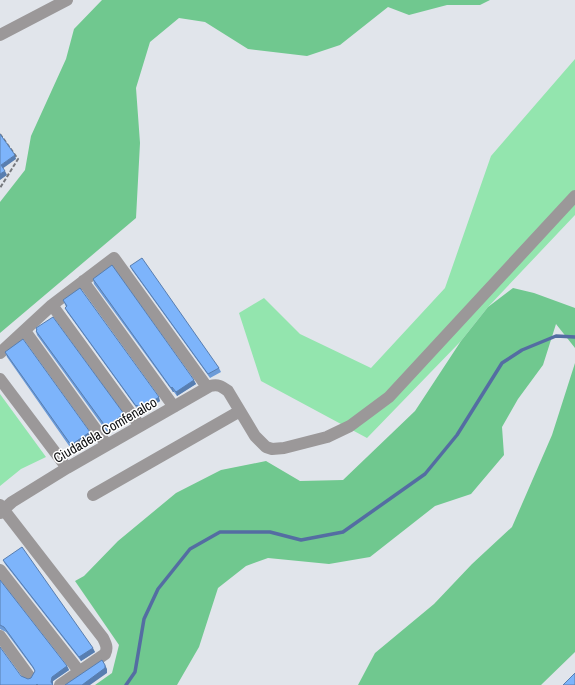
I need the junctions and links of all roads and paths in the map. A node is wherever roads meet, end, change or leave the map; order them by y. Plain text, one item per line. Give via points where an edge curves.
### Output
1 (67, 0) edge
2 (0, 35) edge
3 (0, 134) edge
4 (0, 188) edge
5 (575, 196) edge
6 (84, 281) junction
7 (52, 305) junction
8 (25, 331) junction
9 (0, 353) edge
10 (0, 379) edge
11 (207, 388) junction
12 (174, 407) junction
13 (240, 411) junction
14 (140, 426) junction
15 (107, 445) junction
16 (67, 468) junction
17 (93, 495) dead end
18 (1, 509) edge
19 (0, 570) edge
20 (0, 636) edge
21 (79, 672) junction
22 (29, 676) dead end
23 (60, 685) edge

1 - 2 street
3 - 4 path via 18,159
5 - 13 street via 389,397 350,426 327,437 272,449 266,447 255,436
6 - 7 street
6 - 11 street via 114,258
6 - 12 street
7 - 8 street
7 - 14 street
8 - 9 street
8 - 15 street
10 - 16 street
11 - 12 street, Ciudadela Comfenalco
11 - 13 street via 221,386 228,391
12 - 14 street, Ciudadela Comfenalco
13 - 17 street
14 - 15 street, Ciudadela Comfenalco
15 - 16 street, Ciudadela Comfenalco
16 - 18 street, Ciudadela Comfenalco
18 - 21 street via 106,644 105,654
19 - 21 street
20 - 22 street
21 - 23 street

